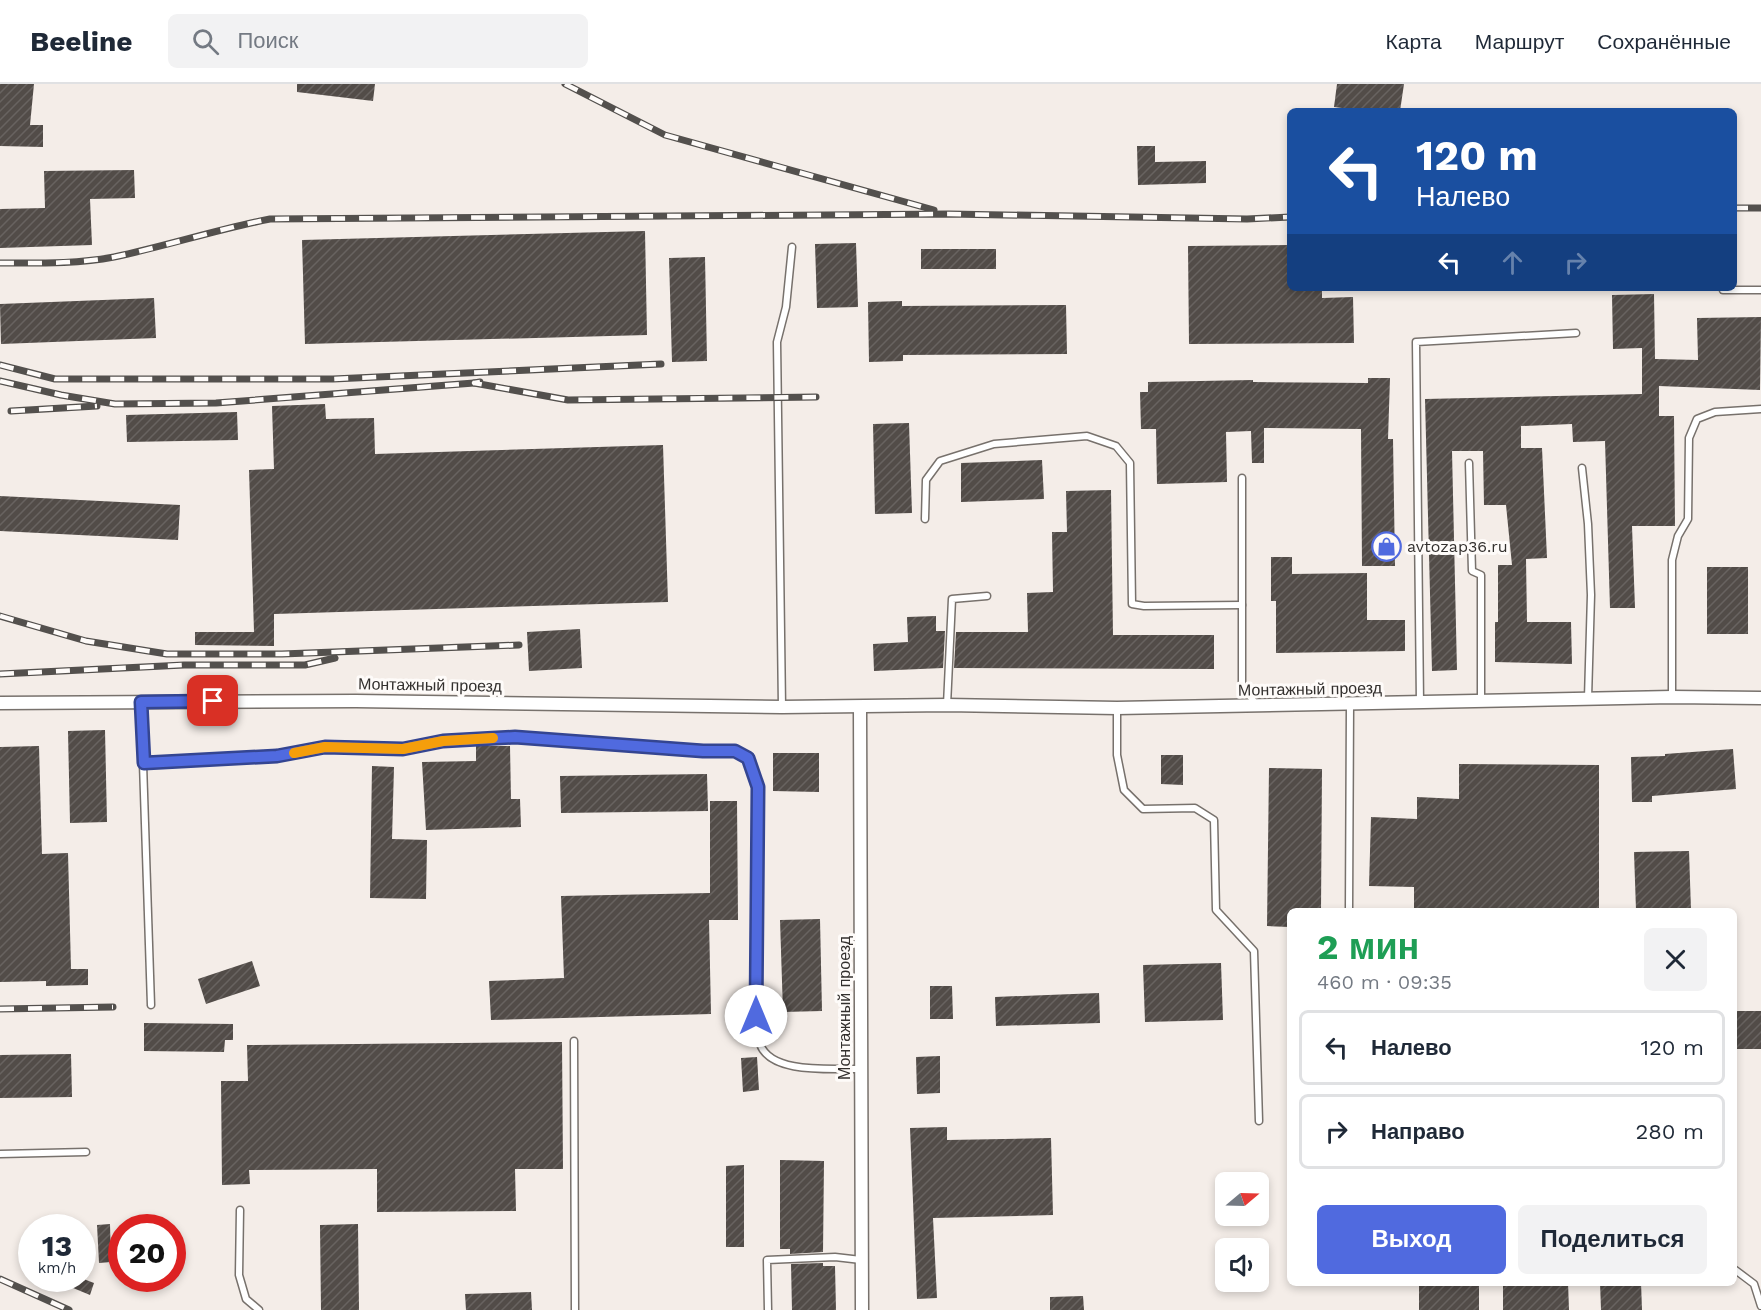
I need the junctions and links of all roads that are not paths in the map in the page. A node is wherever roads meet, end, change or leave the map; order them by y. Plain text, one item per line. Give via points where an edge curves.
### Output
1 (792, 247) dead end
2 (1737, 290) edge
3 (1761, 290) edge
4 (1576, 333) dead end
5 (1761, 409) edge
6 (1469, 463) dead end
7 (1582, 468) dead end
8 (1242, 478) dead end
9 (926, 519) dead end
10 (987, 596) dead end
11 (1242, 605) junction
12 (1672, 697) junction
13 (1761, 698) edge
14 (1588, 699) junction
15 (141, 702) junction
16 (1481, 702) junction
17 (0, 703) edge
18 (1420, 703) junction
19 (1350, 704) junction
20 (947, 705) junction
21 (1258, 706) junction
22 (782, 707) junction
23 (860, 707) junction
24 (1117, 708) junction
25 (144, 763) junction
26 (1349, 908) edge
27 (151, 1005) dead end
28 (574, 1041) dead end
29 (860, 1069) junction
30 (1259, 1121) dead end
31 (86, 1152) dead end
32 (0, 1154) edge
33 (240, 1210) dead end
34 (861, 1260) junction
35 (1737, 1271) edge
36 (1761, 1306) edge
37 (259, 1310) edge
38 (575, 1310) edge
39 (768, 1310) edge
40 (862, 1310) edge

1 - 22 lane via 786,307 777,342
2 - 3 lane
4 - 18 lane via 1416,342
5 - 12 lane via 1715,412 1697,420 1689,438 1688,519 1678,536 1672,560
6 - 16 lane via 1472,570 1481,575
7 - 14 lane via 1591,595
8 - 11 lane
9 - 11 lane via 926,480 940,461 994,444 1086,436 1116,446 1130,463 1132,604
10 - 20 lane via 952,599
11 - 21 lane via 1242,685
12 - 13 street, Монтажный проезд
12 - 14 street, Монтажный проезд
14 - 16 street, Монтажный проезд
15 - 17 street, Монтажный проезд
15 - 22 street, Монтажный проезд
15 - 25 lane
16 - 18 street, Монтажный проезд
18 - 19 street, Монтажный проезд
19 - 21 street, Монтажный проезд
19 - 26 lane
20 - 23 street, Монтажный проезд
20 - 24 street, Монтажный проезд
21 - 24 street, Монтажный проезд
22 - 23 street, Монтажный проезд
23 - 29 street, Монтажный проезд
24 - 30 lane via 1117,755 1124,789 1143,809 1195,808 1214,820 1216,910 1254,951
25 - 27 lane
25 - 29 lane via 277,756 325,747 403,749 443,741 515,737 735,751 748,758 758,787 756,1016 760,1045 773,1061 802,1068
28 - 38 lane
29 - 34 street, Монтажный проезд
31 - 32 lane
33 - 37 lane via 239,1275 246,1299
34 - 39 lane via 767,1260
34 - 40 street, Монтажный проезд
35 - 36 lane via 1754,1284

